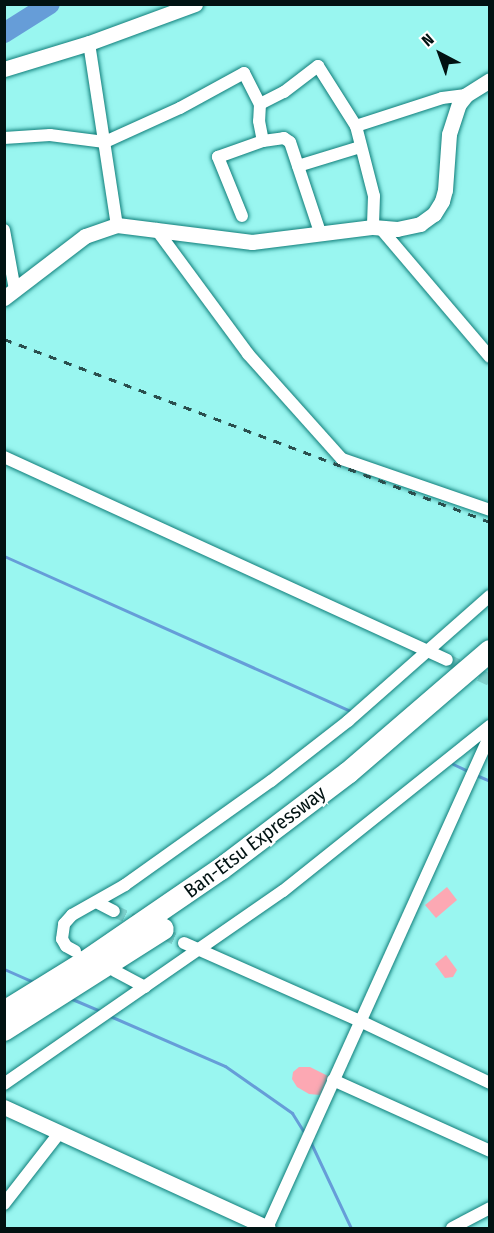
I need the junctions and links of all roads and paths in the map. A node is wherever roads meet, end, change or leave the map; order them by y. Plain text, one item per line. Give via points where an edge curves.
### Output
1 (195, 4) edge
2 (89, 43) junction
3 (4, 69) edge
4 (489, 80) edge
5 (466, 95) junction
6 (260, 104) junction
7 (356, 126) junction
8 (4, 138) edge
9 (263, 141) junction
10 (105, 142) junction
11 (360, 147) junction
12 (298, 166) junction
13 (242, 216) dead end
14 (117, 225) junction
15 (377, 228) junction
16 (156, 229) junction
17 (4, 230) edge
18 (320, 232) junction
19 (10, 294) edge
20 (489, 357) edge
21 (4, 457) edge
22 (489, 510) edge
23 (489, 596) edge
24 (429, 651) junction
25 (489, 651) edge
26 (447, 660) tunnel mouth
27 (489, 672) edge
28 (489, 726) edge
29 (489, 735) edge
30 (96, 902) junction
31 (114, 911) tunnel mouth
32 (184, 943) tunnel mouth
33 (200, 951) junction
34 (94, 964) junction
35 (145, 987) junction
36 (4, 1003) edge
37 (358, 1020) junction
38 (7, 1028) edge
39 (333, 1080) junction
40 (489, 1083) edge
41 (4, 1084) edge
42 (4, 1107) edge
43 (60, 1132) junction
44 (489, 1151) edge
45 (4, 1204) edge
46 (489, 1208) edge
47 (267, 1228) edge
48 (452, 1228) edge

1 - 2 street
2 - 3 street
2 - 10 street
4 - 5 street
5 - 7 street via 442,98
5 - 15 street via 452,122 445,190 439,207 420,224
6 - 7 street via 284,92 318,66
6 - 9 street
6 - 10 street via 244,73
7 - 11 street
8 - 10 street via 50,135
9 - 12 street via 284,138 290,142
9 - 13 street via 218,157
10 - 14 street
11 - 12 street
11 - 15 street via 374,196
12 - 18 street
14 - 16 street
14 - 19 street via 85,236
15 - 18 street
15 - 20 street
16 - 18 street via 252,242
16 - 22 street via 248,354 342,459
17 - 19 street
21 - 24 street
23 - 24 street
24 - 26 street
24 - 30 street via 357,713 184,846
25 - 34 highway, Ban-Etsu Expressway via 291,817
27 - 34 highway, Ban-Etsu Expressway via 300,829
28 - 33 street via 359,832
29 - 37 street
30 - 31 street
30 - 34 street via 72,915 64,924 62,939 66,946
32 - 33 street
33 - 35 street
33 - 37 street
34 - 35 street
34 - 36 highway
34 - 38 highway, Ban-Etsu Expressway
34 - 38 highway, Ban-Etsu Expressway via 75,987
35 - 41 street
37 - 39 street
37 - 40 street
39 - 44 street
39 - 47 street
42 - 43 street
43 - 45 street
43 - 47 street
46 - 48 street

